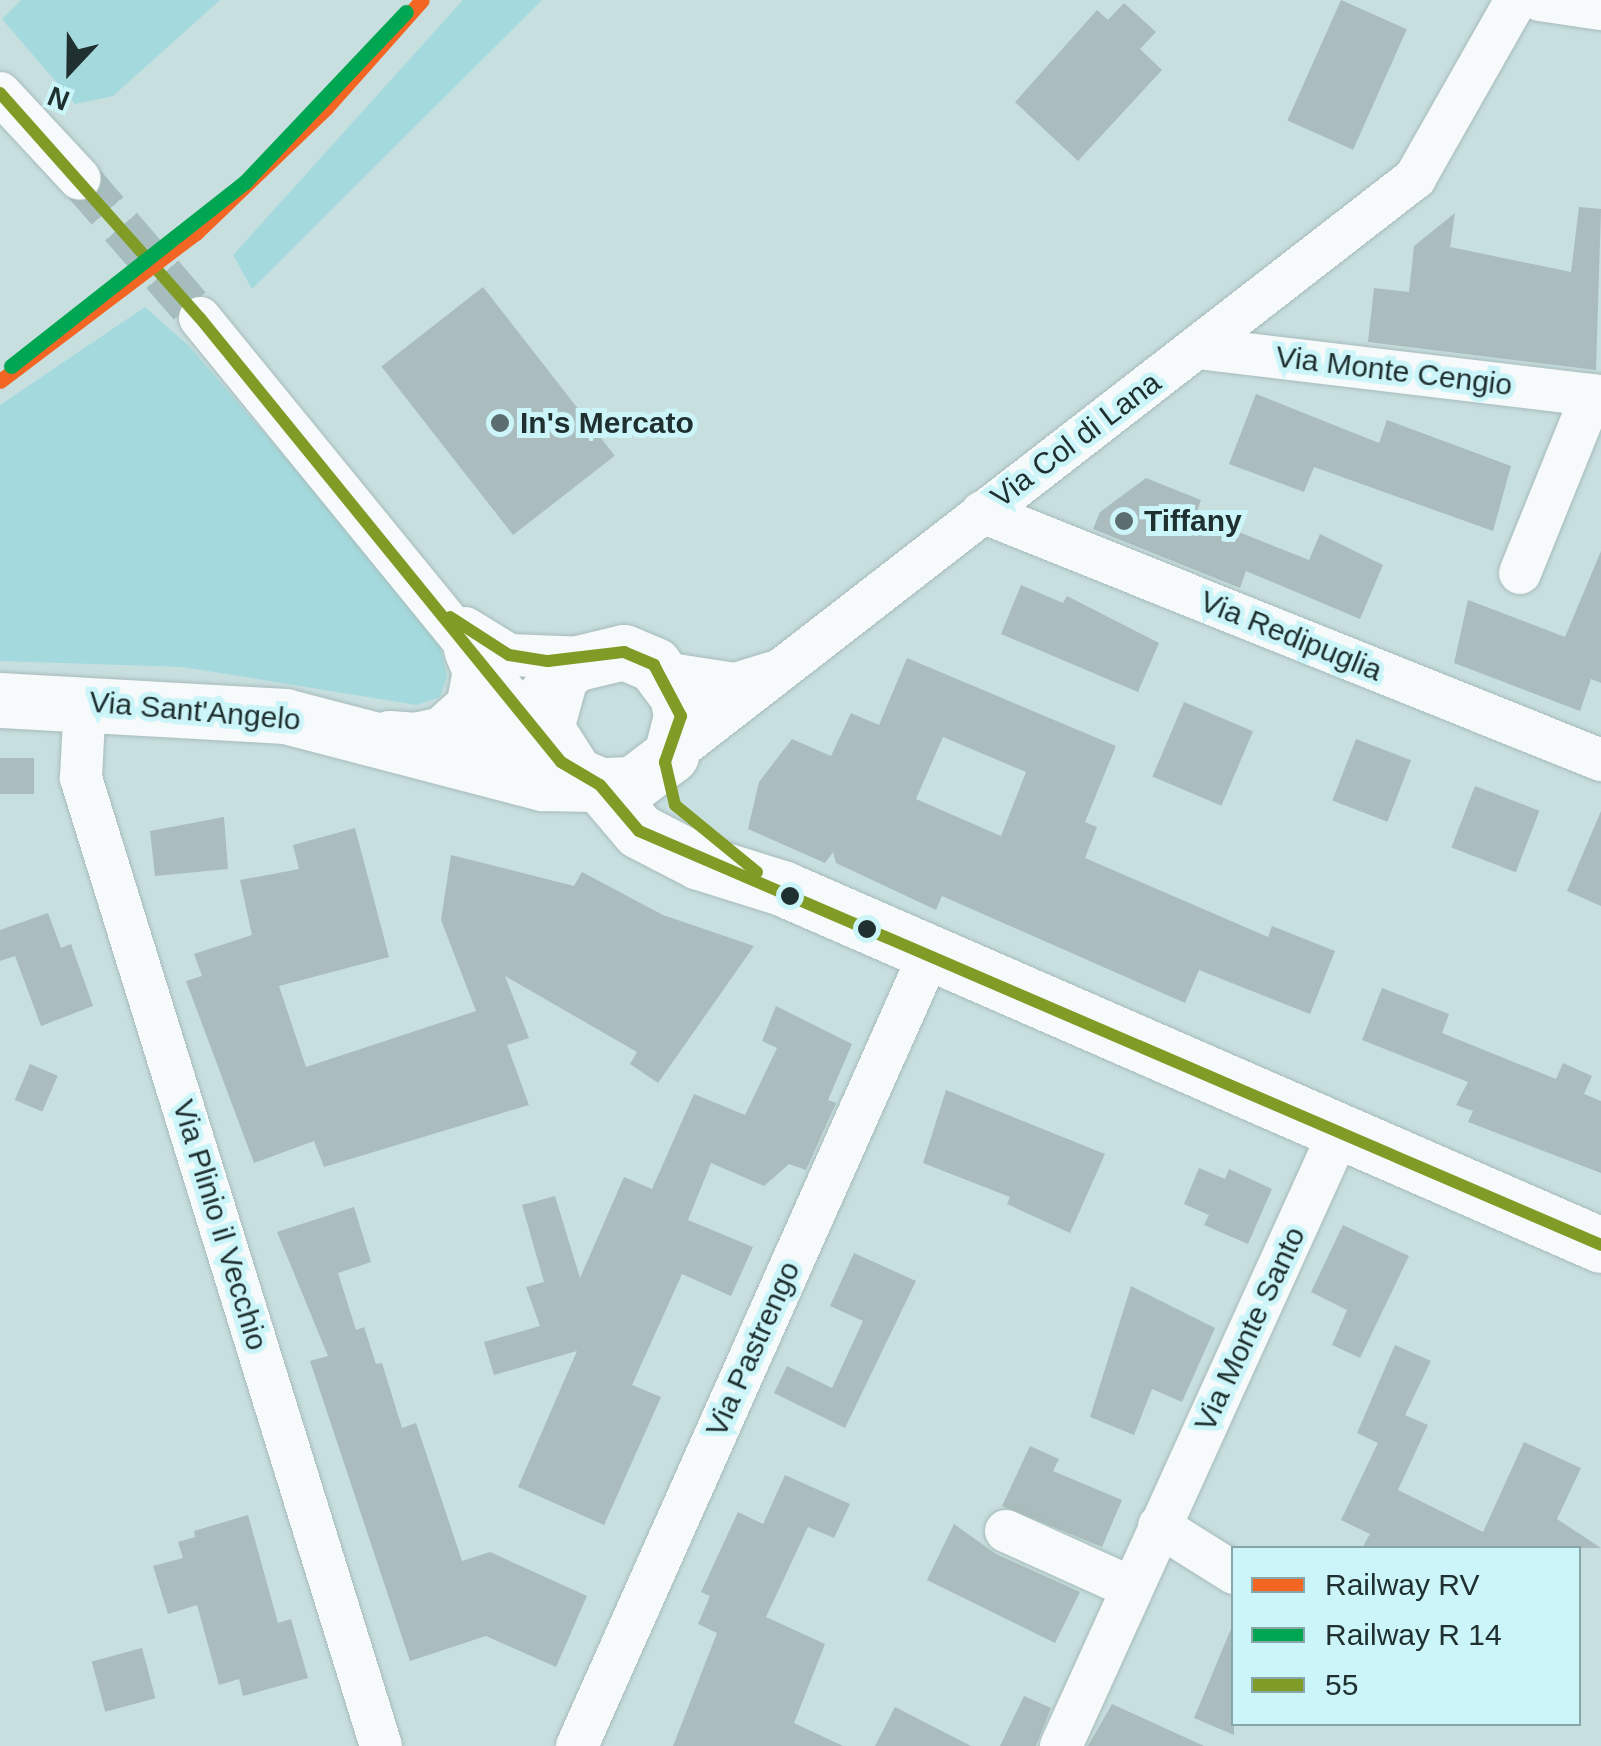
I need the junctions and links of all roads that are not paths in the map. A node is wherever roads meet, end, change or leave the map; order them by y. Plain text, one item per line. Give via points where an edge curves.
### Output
1 (1516, 0) edge
2 (1540, 0) edge
3 (1601, 8) edge
4 (0, 93) edge
5 (80, 179) tunnel mouth
6 (200, 318) tunnel mouth
7 (1197, 348) junction
8 (1596, 396) edge
9 (982, 512) junction
10 (1520, 573) dead end
11 (461, 633) junction
12 (573, 668) junction
13 (772, 672) junction
14 (662, 673) junction
15 (0, 700) edge
16 (85, 702) junction
17 (526, 719) junction
18 (404, 739) junction
19 (668, 758) junction
20 (1601, 760) edge
21 (585, 777) junction
22 (782, 888) junction
23 (930, 953) junction
24 (1340, 1132) junction
25 (1601, 1245) edge
26 (1159, 1526) junction
27 (1006, 1530) dead end
28 (1231, 1572) edge
29 (1132, 1588) junction
30 (382, 1746) edge
31 (577, 1746) edge
32 (1061, 1746) edge

1 - 7 street, Via Col di Lana via 1435,151 1380,209
2 - 3 street
4 - 5 street
6 - 11 street
7 - 8 street, Via Monte Cengio
7 - 9 street, Via Col di Lana
8 - 10 street, Via Monte Cengio
9 - 13 street, Via Col di Lana
9 - 20 street, Via Redipuglia
11 - 12 street via 508,655
11 - 17 street
11 - 18 street via 480,672 473,707 443,734
12 - 14 street via 624,652
12 - 17 street, Via Sant'Angelo
12 - 21 street via 546,728
13 - 14 street, Via Col di Lana via 735,684
13 - 19 street, Via Col di Lana via 742,706
14 - 19 street via 681,716
15 - 16 street, Via Sant'Angelo
16 - 18 street, Via Sant'Angelo via 285,716
16 - 30 street, Via Plinio il Vecchio via 81,778
17 - 18 street, Via Sant'Angelo via 472,744
17 - 21 street
18 - 21 street, Via Sant'Angelo via 544,783
19 - 21 street, Via Sant'Angelo via 633,784
19 - 22 street via 675,806 691,826
21 - 22 street via 639,831 664,846
22 - 23 street
23 - 24 street
23 - 31 street, Via Pastrengo
24 - 25 street
24 - 26 street, Via Monte Santo
26 - 28 street
26 - 29 street, Via Monte Santo
27 - 29 street
29 - 32 street, Via Monte Santo

